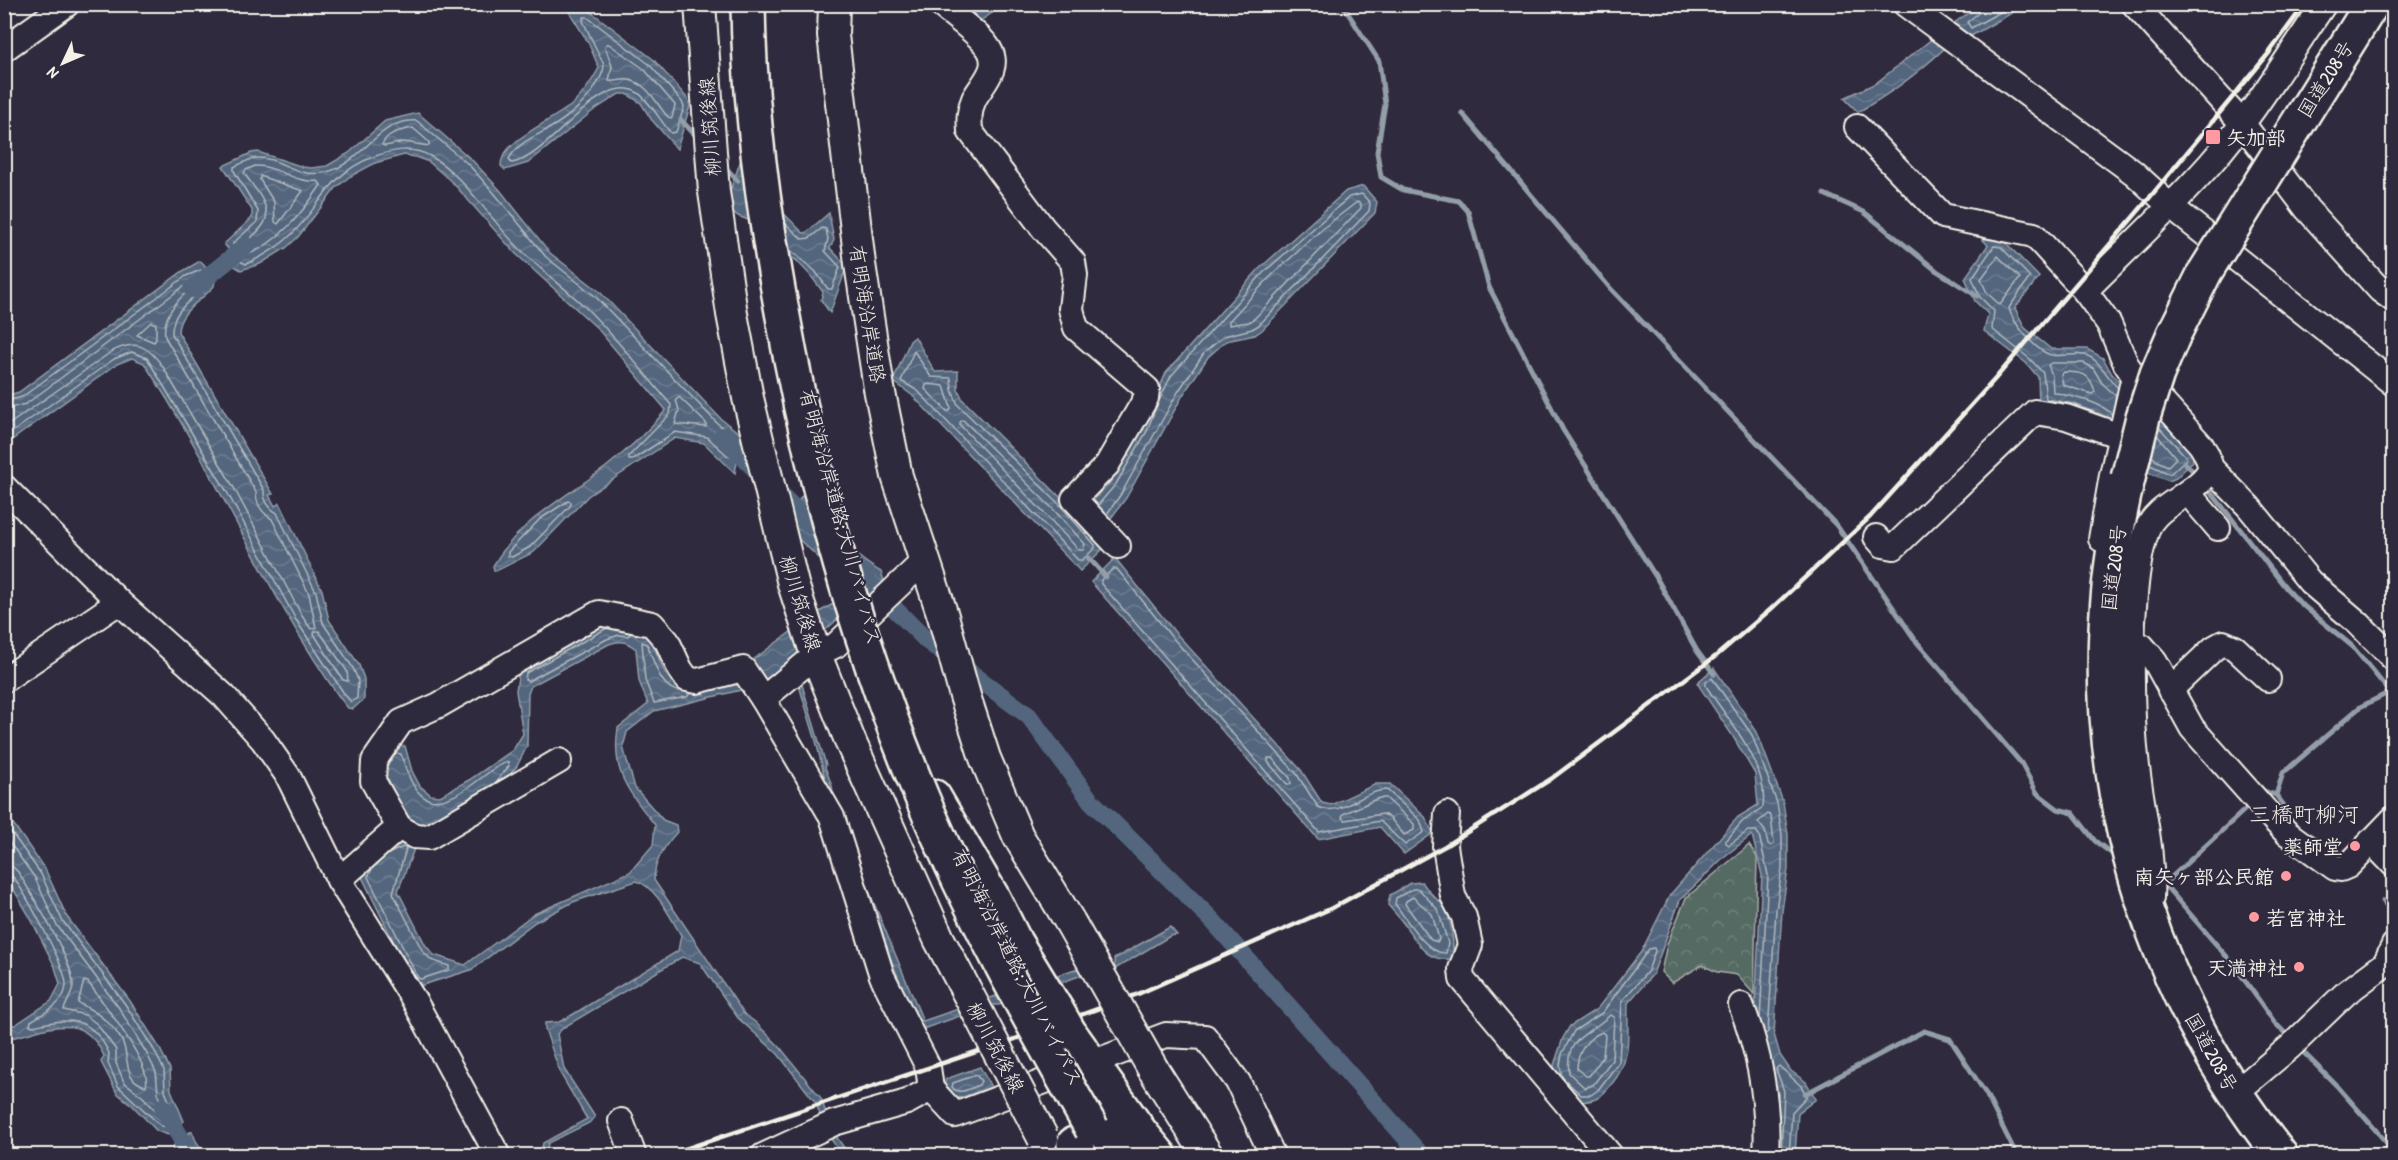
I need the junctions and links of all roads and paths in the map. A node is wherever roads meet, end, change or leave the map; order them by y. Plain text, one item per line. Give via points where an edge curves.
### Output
1 (67, 4) edge
2 (700, 4) edge
3 (748, 4) edge
4 (758, 4) edge
5 (834, 4) edge
6 (940, 4) edge
7 (1905, 4) edge
8 (2134, 4) edge
9 (2324, 4) edge
10 (2372, 4) edge
11 (4, 49) edge
12 (2242, 123) junction
13 (1857, 127) dead end
14 (2170, 206) junction
15 (2085, 291) junction
16 (2394, 300) edge
17 (2133, 381) junction
18 (2394, 384) edge
19 (2122, 454) junction
20 (2211, 468) junction
21 (4, 487) edge
22 (2180, 498) junction
23 (2218, 528) dead end
24 (1876, 537) dead end
25 (1118, 546) dead end
26 (925, 560) junction
27 (2119, 561) junction
28 (119, 602) junction
29 (2132, 642) junction
30 (816, 655) junction
31 (2394, 659) edge
32 (2268, 679) dead end
33 (4, 680) edge
34 (2170, 690) junction
35 (763, 699) junction
36 (559, 761) dead end
37 (933, 796) junction
38 (1447, 814) dead end
39 (2394, 818) edge
40 (399, 827) junction
41 (2371, 841) junction
42 (2129, 846) junction
43 (2394, 865) edge
44 (339, 880) junction
45 (2394, 945) edge
46 (1741, 1005) dead end
47 (1102, 1059) dead end
48 (1080, 1068) dead end
49 (931, 1089) junction
50 (2234, 1094) junction
51 (621, 1121) dead end
52 (1079, 1143) edge
53 (498, 1155) edge
54 (634, 1155) edge
55 (763, 1155) edge
56 (1121, 1155) edge
57 (1160, 1155) edge
58 (1208, 1155) edge
59 (1273, 1155) edge
60 (1611, 1155) edge
61 (1766, 1155) edge
62 (2281, 1155) edge

1 - 11 street
2 - 30 main road, 柳川筑後線 via 714,192 730,303 748,398 793,584
3 - 52 highway, 有明海沿岸道路;大川バイパス, bridge via 768,234 786,340 828,522 865,651 923,800 1027,1015
4 - 37 highway, 有明海沿岸道路;大川バイパス via 766,136 777,224 814,421 838,521 876,648
5 - 26 main road, 有明海沿岸道路 via 833,34 845,152 879,387 897,476
6 - 25 street via 990,49 993,61 990,76 974,99 970,131 1073,262 1071,309 1076,328 1147,389 1146,398 1107,465 1074,499
7 - 14 street via 2134,173
8 - 12 street
9 - 12 street
10 - 19 highway, 国道208号, bridge via 2205,272 2174,334 2143,417
12 - 14 street
12 - 16 street via 2307,209 2380,290
13 - 15 street via 1943,216 2034,235
14 - 15 street
14 - 18 street
15 - 17 street via 2109,324
17 - 19 street
17 - 20 street via 2165,405 2201,445
19 - 24 street via 2066,417 2035,412 1894,547
19 - 27 street via 2106,506
19 - 42 highway, 国道208号 via 2109,568 2106,698 2112,766
20 - 22 street
20 - 31 street via 2249,507 2310,582
21 - 28 street
22 - 23 street
22 - 27 street via 2152,522
26 - 30 street via 836,645
26 - 58 main road, 有明海沿岸道路, bridge via 985,758 1018,836 1153,1069
27 - 29 street via 2135,592
27 - 42 street via 2093,667 2100,776
28 - 33 street
28 - 44 street via 224,696 263,740 288,776
29 - 34 street via 2142,646 2155,661
29 - 42 street via 2137,767
30 - 35 street
30 - 52 main road, 柳川筑後線, bridge via 851,743 967,992
32 - 34 street via 2235,648 2223,643
34 - 41 street via 2192,728 2287,833 2341,869
35 - 40 street via 743,669 697,681 687,679 667,641 652,624 599,613 439,705 401,722 374,761 373,781
35 - 49 street via 832,817 882,976 928,1067
36 - 40 street via 429,837 414,836
37 - 52 highway, 有明海沿岸道路;大川バイパス via 1036,1011
37 - 57 highway, bridge via 1069,1032
38 - 60 street via 1445,846 1453,896 1464,917 1470,945 1461,969 1462,979
39 - 41 street
40 - 44 street
41 - 43 street
42 - 50 highway, 国道208号 via 2147,915 2184,1002
44 - 53 street via 414,1000
45 - 50 street via 2385,964 2346,993 2294,1044
46 - 61 street via 1765,1099
47 - 59 street via 1166,1035 1205,1037 1238,1082
48 - 49 street via 956,1115
49 - 55 street via 907,1102 834,1123
50 - 62 highway, 国道208号
51 - 54 street
52 - 56 highway, 有明海沿岸道路;大川バイパス

